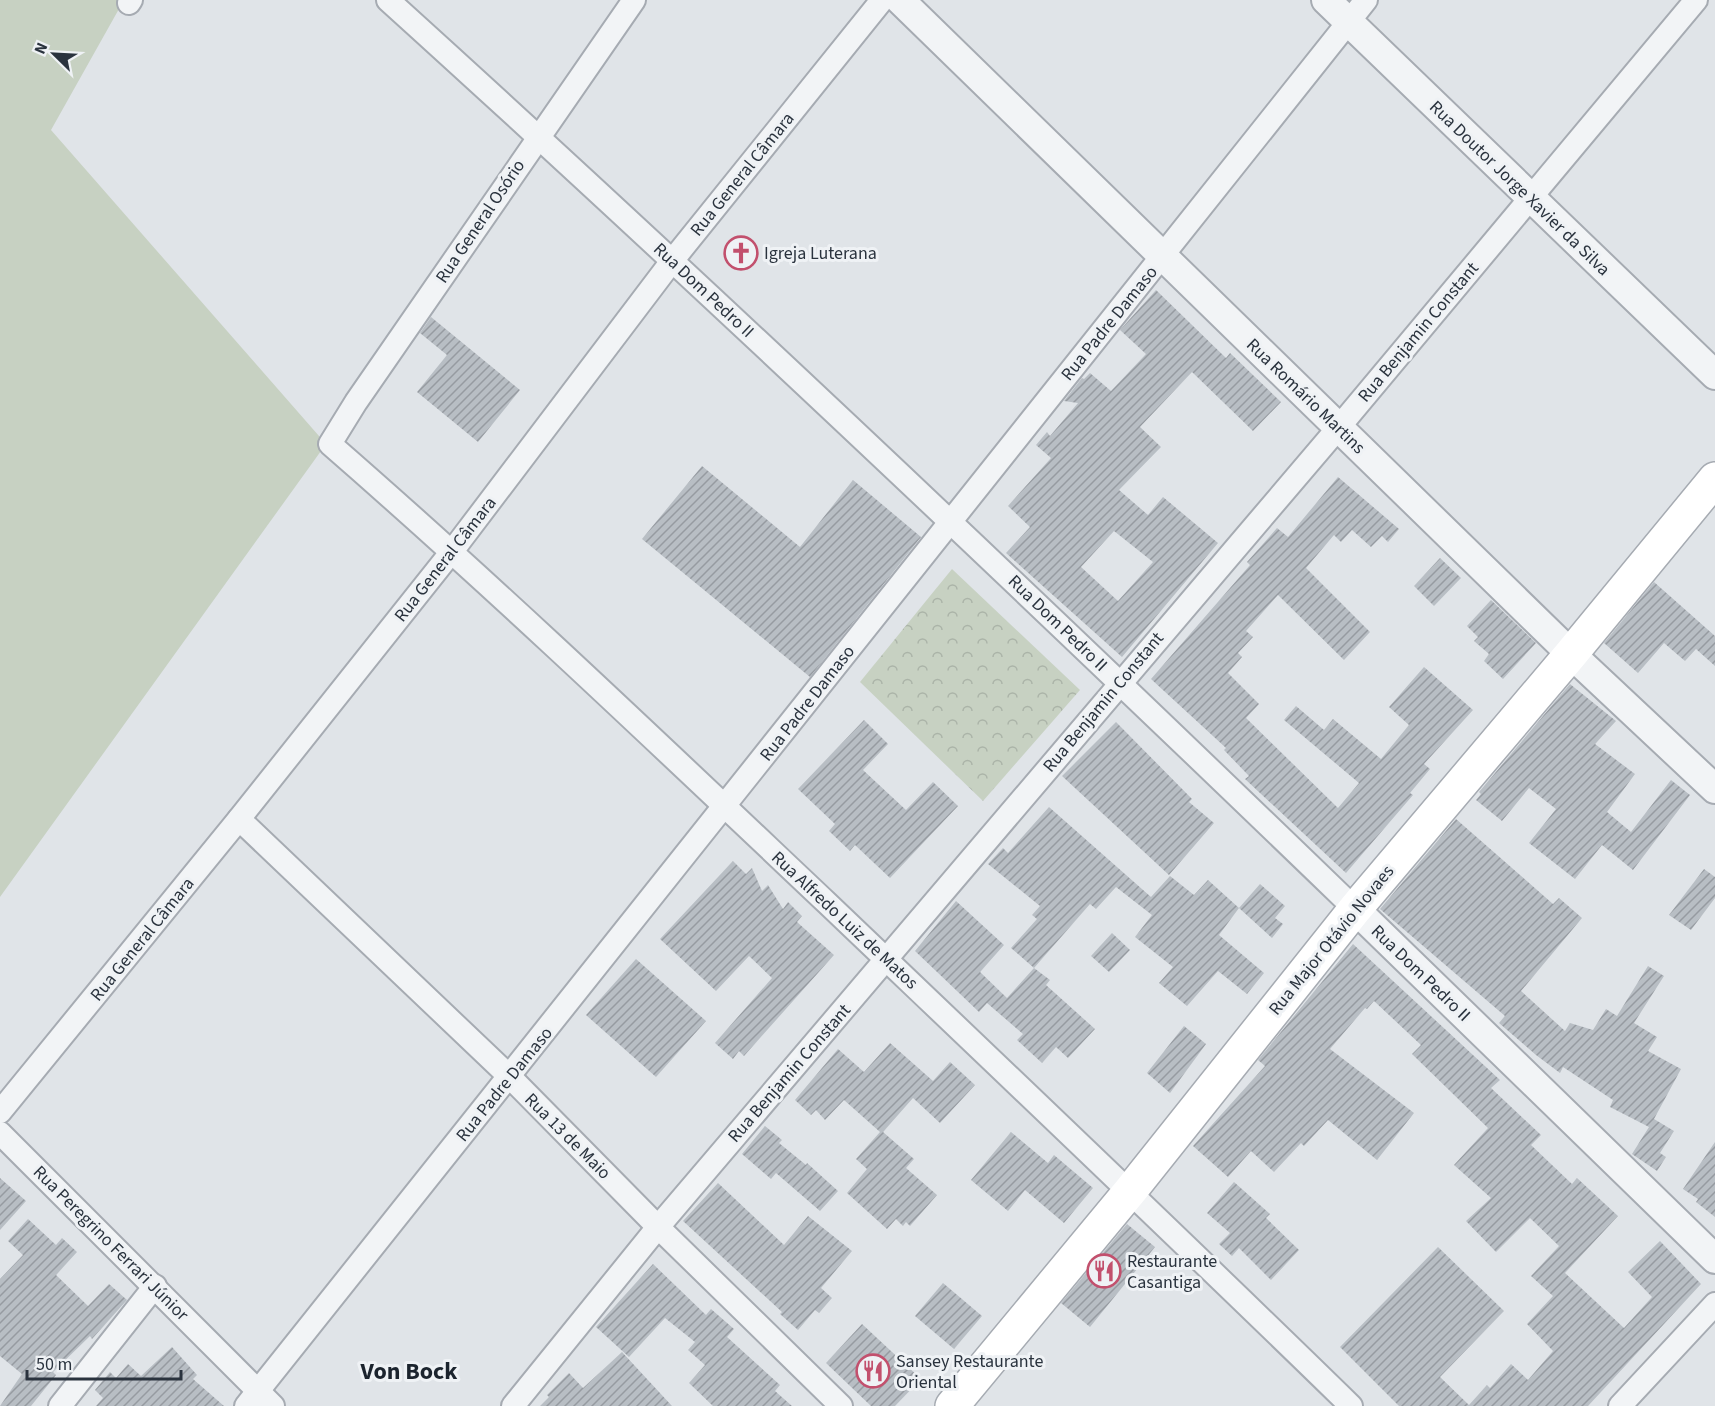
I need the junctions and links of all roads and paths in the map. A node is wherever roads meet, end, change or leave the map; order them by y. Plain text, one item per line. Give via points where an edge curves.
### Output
1 (388, 0) edge
2 (634, 0) edge
3 (882, 0) edge
4 (900, 0) edge
5 (1326, 0) edge
6 (1366, 0) edge
7 (1696, 0) edge
8 (1348, 22) junction
9 (538, 136) junction
10 (1530, 197) junction
11 (1163, 256) junction
12 (672, 261) junction
13 (1715, 375) edge
14 (1339, 427) junction
15 (330, 444) joint
16 (1715, 479) edge
17 (951, 522) junction
18 (453, 550) junction
19 (1571, 654) junction
20 (1120, 682) junction
21 (1715, 789) edge
22 (725, 807) junction
23 (239, 819) junction
24 (1355, 909) junction
25 (886, 960) junction
26 (510, 1077) junction
27 (0, 1112) edge
28 (0, 1133) edge
29 (1131, 1190) junction
30 (658, 1227) junction
31 (1715, 1259) edge
32 (155, 1286) junction
33 (1715, 1304) edge
34 (259, 1401) edge
35 (60, 1406) edge
36 (513, 1406) edge
37 (841, 1406) edge
38 (952, 1406) edge
39 (1351, 1406) edge
40 (1620, 1406) edge

1 - 9 street, Rua Dom Pedro II
2 - 9 street, Rua General Osório
3 - 12 street, Rua General Câmara
4 - 11 street, Rua Romário Martins
5 - 8 street, Rua Doutor Jorge Xavier da Silva
6 - 8 street, Rua Padre Damaso
7 - 10 street, Rua Benjamin Constant
8 - 10 street, Rua Doutor Jorge Xavier da Silva
8 - 11 street, Rua Padre Damaso
9 - 12 street, Rua Dom Pedro II
9 - 15 street, Rua General Osório
10 - 13 street, Rua Doutor Jorge Xavier da Silva
10 - 14 street, Rua Benjamin Constant
11 - 14 street, Rua Romário Martins
11 - 17 street, Rua Padre Damaso
12 - 17 street, Rua Dom Pedro II
12 - 18 street, Rua General Câmara
14 - 19 street, Rua Romário Martins
14 - 20 street, Rua Benjamin Constant
15 - 18 street, Rua Alfredo Luiz de Matos
16 - 19 main road, Rua Major Otávio Novaes
17 - 20 street, Rua Dom Pedro II
17 - 22 street, Rua Padre Damaso
18 - 22 street, Rua Alfredo Luiz de Matos
18 - 23 street, Rua General Câmara
19 - 21 street, Rua Romário Martins
19 - 24 main road, Rua Major Otávio Novaes
20 - 24 street, Rua Dom Pedro II
20 - 25 street, Rua Benjamin Constant
22 - 25 street, Rua Alfredo Luiz de Matos
22 - 26 street, Rua Padre Damaso
23 - 26 street, Rua 13 de Maio
23 - 27 street, Rua General Câmara
24 - 29 main road, Rua Major Otávio Novaes
24 - 31 street, Rua Dom Pedro II
25 - 29 street, Rua Alfredo Luiz de Matos
25 - 30 street, Rua Benjamin Constant
26 - 30 street, Rua 13 de Maio
26 - 34 street, Rua Padre Damaso
28 - 32 street, Rua Peregrino Ferrari Júnior
29 - 38 main road, Rua Major Otávio Novaes
29 - 39 street, Rua Alfredo Luiz de Matos
30 - 36 street, Rua Benjamin Constant
30 - 37 street, Rua 13 de Maio
32 - 34 street, Rua Peregrino Ferrari Júnior
32 - 35 street
33 - 40 street

